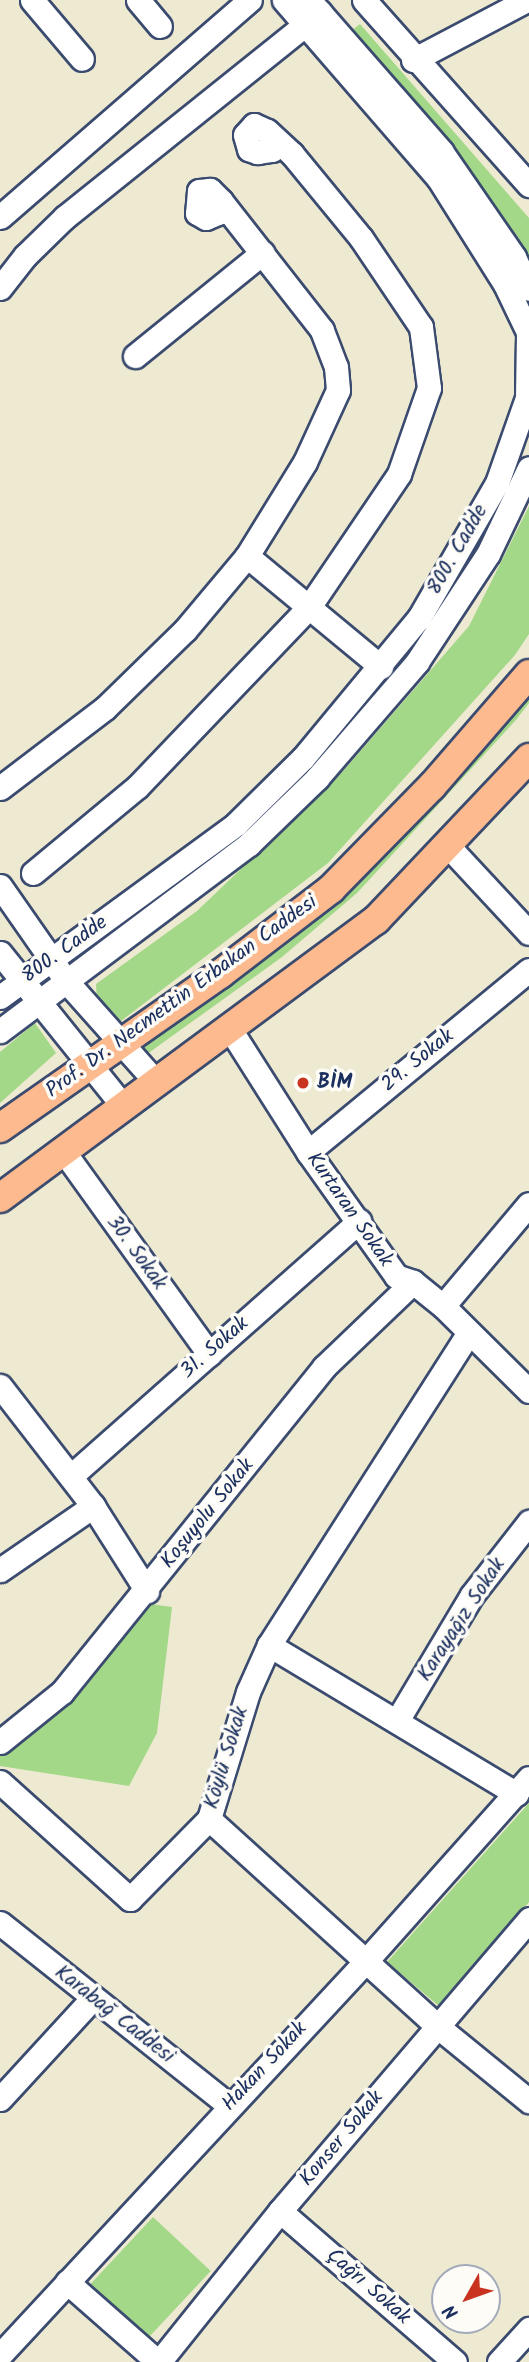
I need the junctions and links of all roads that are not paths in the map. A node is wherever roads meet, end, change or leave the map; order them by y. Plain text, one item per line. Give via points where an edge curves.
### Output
1 (32, 0) edge
2 (138, 0) edge
3 (250, 0) edge
4 (284, 0) edge
5 (364, 0) edge
6 (527, 0) edge
7 (315, 9) edge
8 (160, 26) dead end
9 (82, 59) dead end
10 (413, 60) junction
11 (276, 140) dead end
12 (529, 185) edge
13 (221, 201) dead end
14 (0, 216) edge
15 (262, 253) junction
16 (0, 288) edge
17 (529, 289) edge
18 (135, 356) dead end
19 (529, 468) edge
20 (247, 556) junction
21 (309, 607) junction
22 (381, 667) junction
23 (529, 674) edge
24 (529, 758) edge
25 (0, 788) edge
26 (449, 847) junction
27 (33, 873) dead end
28 (0, 886) edge
29 (529, 933) edge
30 (0, 953) edge
31 (52, 960) junction
32 (529, 970) edge
33 (21, 981) junction
34 (66, 982) junction
35 (0, 997) edge
36 (41, 1001) junction
37 (230, 1029) junction
38 (0, 1031) edge
39 (123, 1041) junction
40 (89, 1064) junction
41 (157, 1083) junction
42 (124, 1107) junction
43 (0, 1128) edge
44 (64, 1152) junction
45 (308, 1152) junction
46 (0, 1198) edge
47 (529, 1204) edge
48 (359, 1221) junction
49 (413, 1282) junction
50 (443, 1307) junction
51 (468, 1334) junction
52 (209, 1354) junction
53 (529, 1391) edge
54 (2, 1393) edge
55 (71, 1476) junction
56 (93, 1506) junction
57 (529, 1522) edge
58 (0, 1570) edge
59 (147, 1591) junction
60 (269, 1645) junction
61 (398, 1719) junction
62 (0, 1742) edge
63 (0, 1782) edge
64 (523, 1786) edge
65 (209, 1819) junction
66 (528, 1922) edge
67 (0, 1923) edge
68 (365, 1962) junction
69 (92, 1999) junction
70 (437, 2026) junction
71 (0, 2099) edge
72 (529, 2101) edge
73 (229, 2105) junction
74 (280, 2211) junction
75 (67, 2282) junction
76 (529, 2329) edge
77 (0, 2355) edge
78 (158, 2362) edge
79 (455, 2362) edge
80 (499, 2362) edge

1 - 9 street
2 - 8 street
3 - 14 street
4 - 7 street, 800. Cadde
5 - 10 street
6 - 10 street
7 - 16 street via 65,217
7 - 17 street, 800. Cadde via 441,150 514,257
7 - 22 street, 800. Cadde via 439,179 505,284 528,332 527,398 496,483 419,618
10 - 12 street
11 - 21 street via 361,237 421,327 429,388 398,474
13 - 15 street
15 - 18 street
15 - 20 street via 322,330 336,367 338,390 304,462
19 - 34 street, 800. Cadde via 488,554 417,662 317,778 250,844
20 - 21 street
20 - 25 street via 134,681
21 - 22 street
21 - 27 street via 137,787
22 - 31 street, 800. Cadde via 303,758 236,824
23 - 39 main road, Prof. Dr. Necmettin Erbakan Caddesi via 432,786 331,889
24 - 26 main road
26 - 29 street
26 - 37 main road via 376,920
28 - 31 street
30 - 33 street
31 - 33 street, 800. Cadde
31 - 34 street
32 - 45 street, 29. Sokak
33 - 35 street, 800. Cadde
33 - 36 street
34 - 36 street, 800. Cadde
34 - 39 street
36 - 38 street, 800. Cadde
36 - 40 street
37 - 41 main road
37 - 45 street, Kurtaran Sokak
39 - 40 main road, Prof. Dr. Necmettin Erbakan Caddesi
39 - 41 street
40 - 42 street
40 - 43 main road, Prof. Dr. Necmettin Erbakan Caddesi
41 - 42 main road
42 - 44 main road
44 - 46 main road
44 - 52 street, 30. Sokak
45 - 48 street, Kurtaran Sokak
47 - 50 street
48 - 49 street, Kurtaran Sokak via 396,1276
48 - 52 street, 31. Sokak
49 - 50 street, Kurtaran Sokak
49 - 59 street, Koşuyolu Sokak via 324,1367
50 - 51 street, Kurtaran Sokak
51 - 53 street, Kurtaran Sokak
51 - 60 street, Köylü Sokak
52 - 55 street, 31. Sokak
54 - 55 street
55 - 56 street
56 - 58 street
56 - 59 street
57 - 61 street, Karayağız Sokak via 472,1595
59 - 62 street, Koşuyolu Sokak via 62,1692
60 - 61 street
60 - 65 street, Köylü Sokak via 248,1692
61 - 64 street
63 - 65 street via 130,1899
64 - 68 street, Hakan Sokak
65 - 68 street, Köylü Sokak
66 - 70 street, Konser Sokak
67 - 69 street, Karabağ Caddesi
68 - 70 street, Köylü Sokak
68 - 73 street, Hakan Sokak
69 - 71 street
69 - 73 street, Karabağ Caddesi
70 - 72 street, Köylü Sokak
70 - 74 street, Konser Sokak
73 - 75 street, Hakan Sokak
74 - 78 street, Konser Sokak
74 - 79 street, Çağrı Sokak
75 - 77 street, Hakan Sokak
75 - 78 street
76 - 80 street

